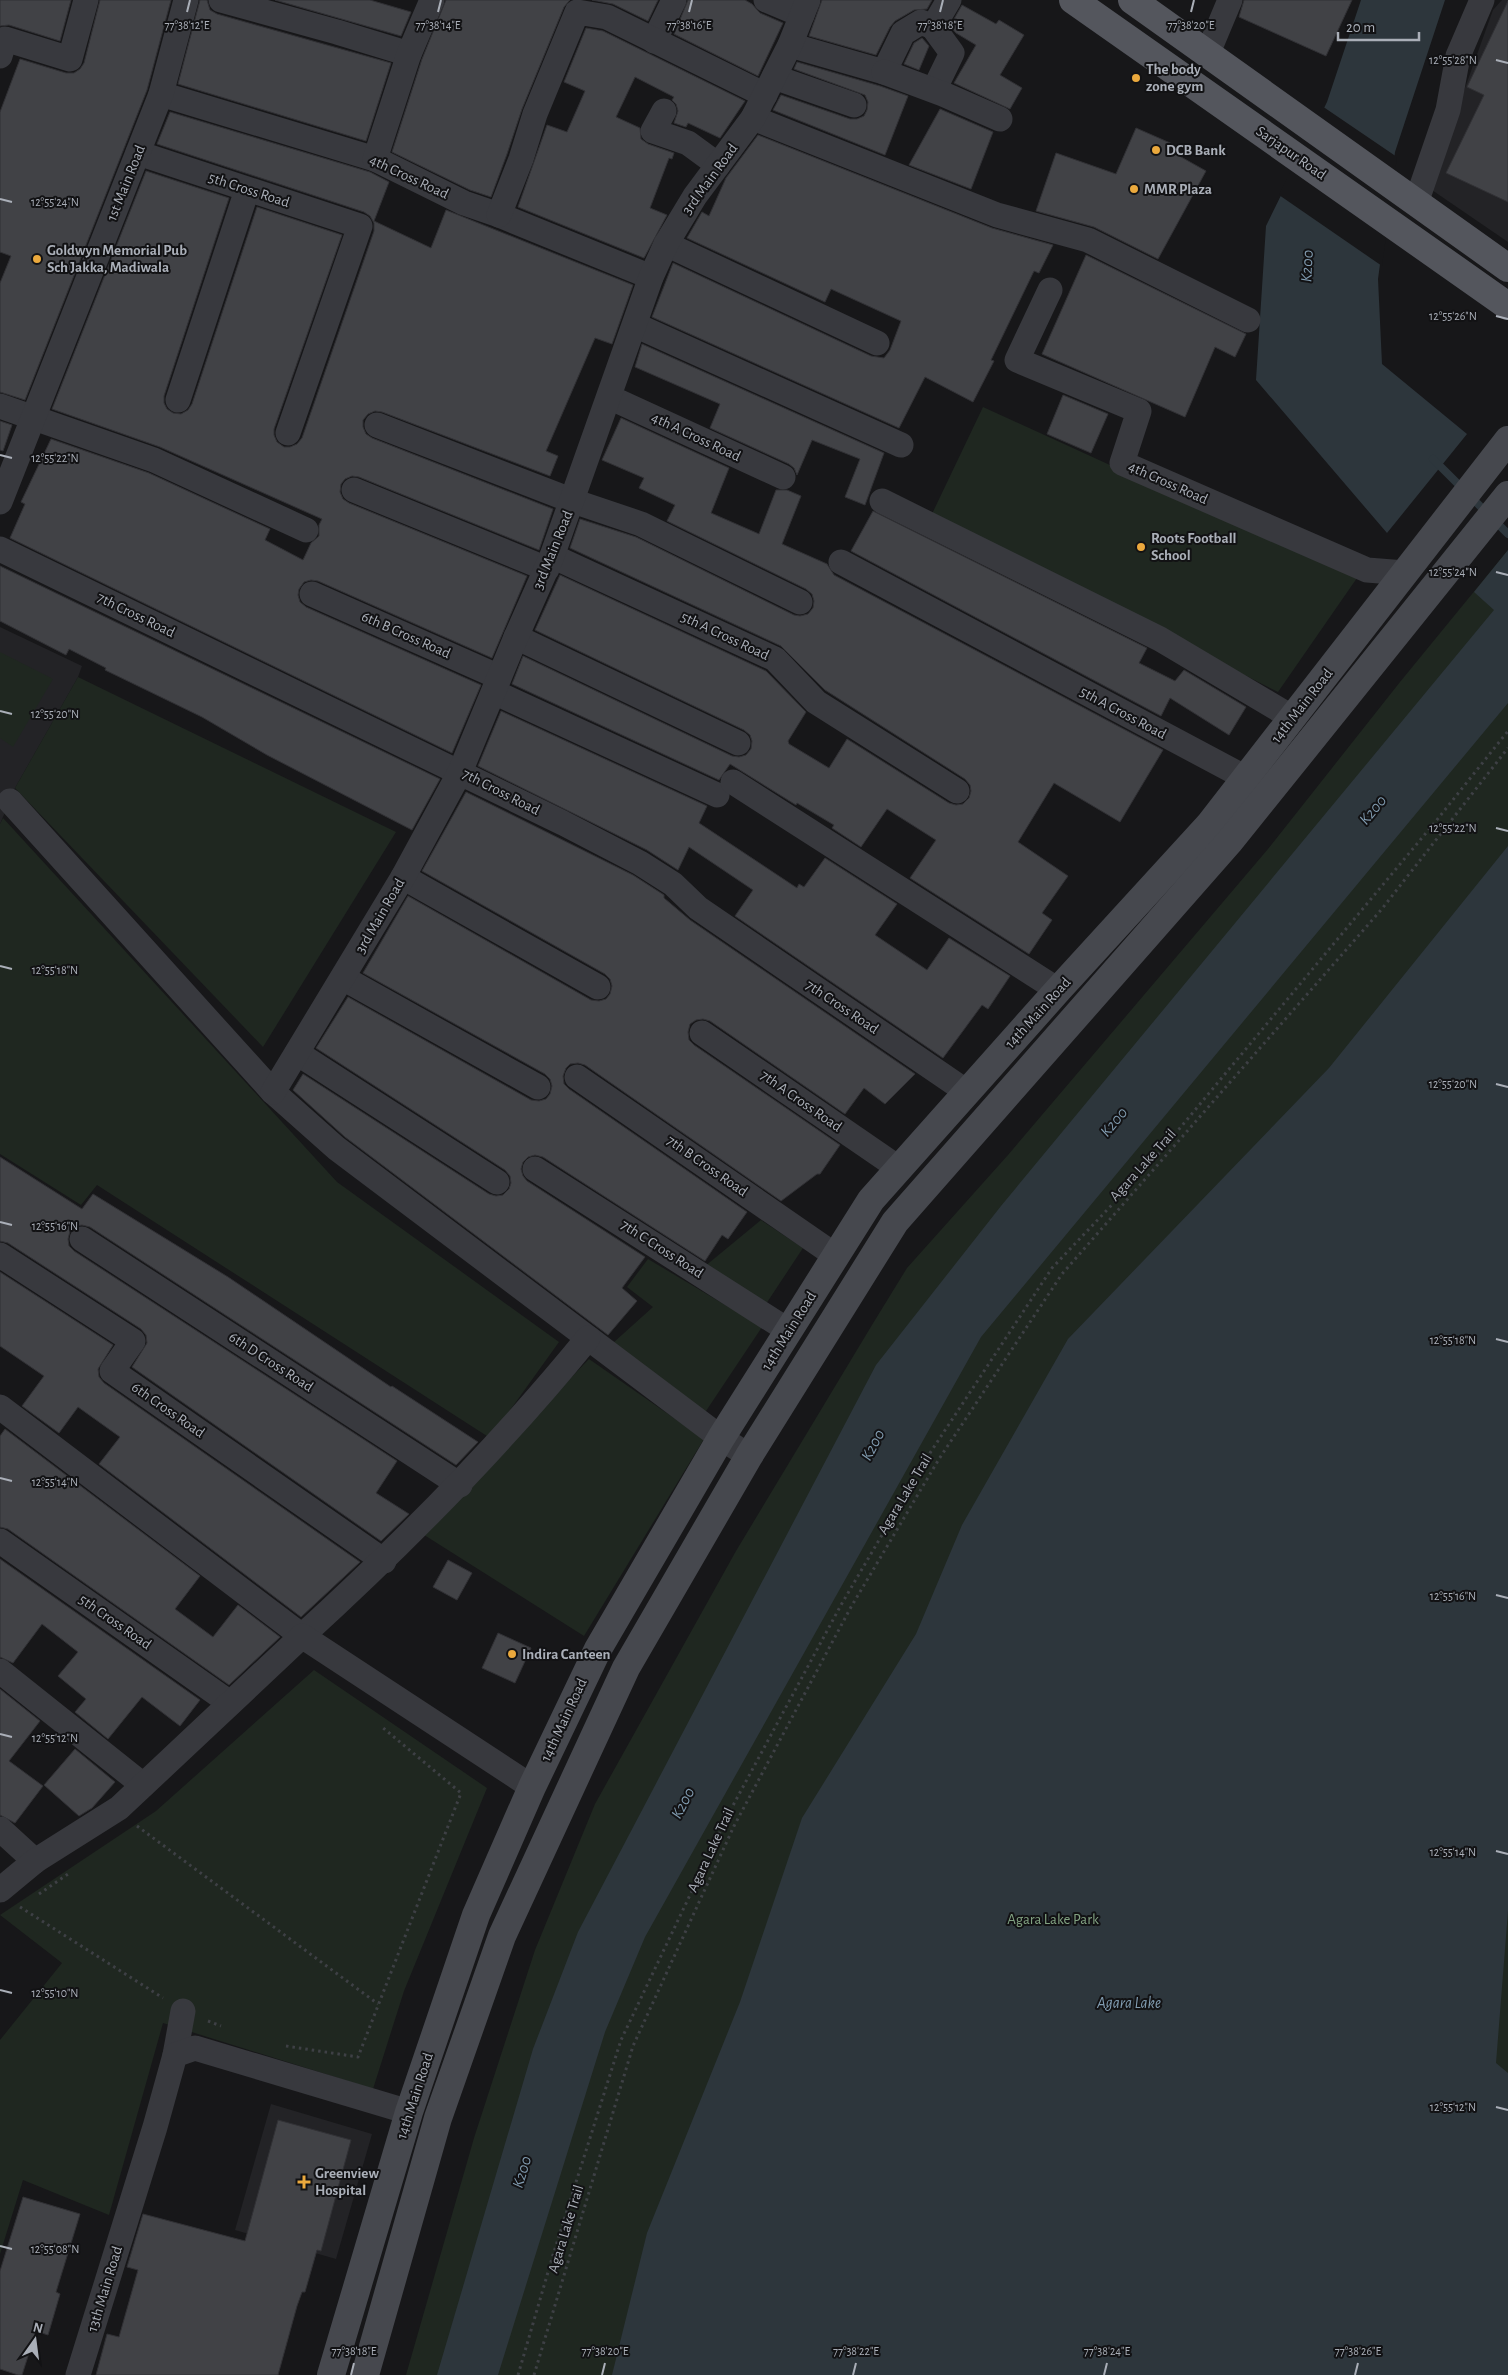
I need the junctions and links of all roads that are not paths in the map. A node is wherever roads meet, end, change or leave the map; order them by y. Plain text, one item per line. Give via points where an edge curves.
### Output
1 (86, 0) edge
2 (186, 0) edge
3 (220, 0) edge
4 (432, 0) edge
5 (674, 0) edge
6 (766, 0) edge
7 (949, 0) edge
8 (1073, 0) edge
9 (1132, 0) edge
10 (1230, 0) edge
11 (1482, 0) edge
12 (805, 8) edge
13 (933, 27) junction
14 (654, 40) junction
15 (790, 44) junction
16 (409, 54) junction
17 (1207, 55) junction
18 (0, 56) edge
19 (884, 72) junction
20 (769, 86) junction
21 (934, 90) junction
22 (161, 94) junction
23 (854, 105) dead end
24 (664, 111) dead end
25 (753, 118) junction
26 (1000, 118) dead end
27 (138, 153) junction
28 (375, 159) junction
29 (718, 165) junction
30 (247, 190) junction
31 (1411, 199) junction
32 (499, 215) junction
33 (666, 244) junction
34 (1508, 268) edge
35 (651, 277) junction
36 (1050, 290) dead end
37 (1508, 306) edge
38 (1248, 320) dead end
39 (635, 325) junction
40 (877, 343) dead end
41 (609, 397) junction
42 (178, 400) dead end
43 (0, 406) edge
44 (33, 418) junction
45 (377, 425) dead end
46 (288, 433) dead end
47 (1508, 440) edge
48 (901, 445) dead end
49 (783, 476) dead end
50 (354, 490) dead end
51 (1508, 495) edge
52 (573, 501) junction
53 (882, 501) dead end
54 (0, 502) edge
55 (306, 530) dead end
56 (0, 549) edge
57 (550, 562) junction
58 (842, 562) dead end
59 (1411, 565) junction
60 (312, 594) dead end
61 (800, 602) dead end
62 (516, 637) junction
63 (496, 684) junction
64 (1293, 718) junction
65 (738, 743) dead end
66 (460, 772) junction
67 (1246, 778) junction
68 (957, 791) dead end
69 (10, 801) dead end
70 (403, 877) junction
71 (343, 978) junction
72 (598, 988) dead end
73 (1058, 990) junction
74 (702, 1033) dead end
75 (297, 1053) junction
76 (577, 1077) dead end
77 (538, 1087) dead end
78 (273, 1092) junction
79 (967, 1092) junction
80 (900, 1168) junction
81 (535, 1169) dead end
82 (497, 1182) dead end
83 (82, 1239) dead end
84 (0, 1255) edge
85 (836, 1256) junction
86 (789, 1331) junction
87 (588, 1338) junction
88 (0, 1407) edge
89 (721, 1438) junction
90 (749, 1456) junction
91 (460, 1485) junction
92 (0, 1541) edge
93 (384, 1561) junction
94 (302, 1636) junction
95 (0, 1671) edge
96 (230, 1703) junction
97 (143, 1785) junction
98 (532, 1787) junction
99 (0, 1829) edge
100 (35, 1861) junction
101 (0, 1890) edge
102 (183, 2010) road end
103 (175, 2055) junction
104 (409, 2112) junction
105 (78, 2375) edge
106 (331, 2375) edge
107 (365, 2375) edge

1 - 18 street via 70,59 5,39
2 - 22 street, 1st Main Road
3 - 16 street
4 - 16 street
5 - 14 street
6 - 12 street
7 - 13 street
8 - 37 main road, Sarjapur Road
9 - 17 main road
10 - 17 street
11 - 31 street via 1458,56 1448,110
12 - 15 street, 3rd Main Road
13 - 19 street via 921,22 903,32
13 - 21 street via 952,53
14 - 20 street
14 - 32 street via 607,17 577,12 535,114
15 - 19 street
15 - 20 street, 3rd Main Road
16 - 28 street
17 - 31 main road
19 - 21 street
20 - 23 street
20 - 25 street, 3rd Main Road
21 - 26 street
22 - 27 street, 1st Main Road
22 - 28 street, 4th Cross Road
24 - 29 street via 653,131 688,144
25 - 29 street, 3rd Main Road
25 - 38 street via 997,215 1088,240
27 - 30 street, 5th Cross Road
27 - 44 street, 1st Main Road
28 - 32 street, 4th Cross Road via 464,203
29 - 33 street, 3rd Main Road
30 - 42 street
30 - 46 street, 5th Cross Road via 360,226
31 - 34 main road
32 - 35 street, 4th Cross Road
33 - 35 street, 3rd Main Road
33 - 40 street
35 - 39 street, 3rd Main Road
36 - 59 street, 4th Cross Road via 1017,360 1140,411 1122,463 1367,570
39 - 41 street, 3rd Main Road
39 - 48 street
41 - 49 street, 4th A Cross Road
41 - 52 street, 3rd Main Road
43 - 44 street
44 - 54 street, 1st Main Road
44 - 55 street via 154,460
45 - 52 street
47 - 59 main road, 14th Main Road
50 - 57 street, 5th A Cross Road
51 - 90 main road, 14th Main Road via 1230,842 895,1222
52 - 57 street, 3rd Main Road
52 - 61 street via 640,524
53 - 64 street via 1160,639
56 - 66 street, 7th Cross Road
57 - 62 street, 3rd Main Road
57 - 68 street, 5th A Cross Road via 775,659 816,702
58 - 67 street, 5th A Cross Road
59 - 64 main road, 14th Main Road
60 - 63 street, 6th B Cross Road
62 - 63 street, 3rd Main Road
62 - 65 street
63 - 66 street, 3rd Main Road
63 - 73 street, 6th B Cross Road via 725,789
64 - 67 main road, 14th Main Road
66 - 70 street, 3rd Main Road
66 - 79 street, 7th Cross Road via 640,863 673,884 698,908
67 - 73 main road, 14th Main Road via 1209,825
69 - 78 street
70 - 71 street, 3rd Main Road
70 - 72 street
71 - 75 street, 3rd Main Road
71 - 77 street
73 - 79 main road, 14th Main Road
74 - 80 street, 7th A Cross Road
75 - 78 street, 3rd Main Road
75 - 82 street
76 - 85 street, 7th B Cross Road
78 - 87 street via 336,1148
79 - 80 main road, 14th Main Road
80 - 85 main road, 14th Main Road via 871,1200
81 - 86 street, 7th C Cross Road
83 - 91 street, 6th D Cross Road
84 - 93 street, 6th Cross Road via 133,1341 112,1372
85 - 86 main road, 14th Main Road
86 - 89 main road, 14th Main Road
87 - 89 street
87 - 91 street via 533,1406
88 - 94 street
89 - 90 street
89 - 98 main road, 14th Main Road via 598,1649
90 - 107 main road, 14th Main Road via 626,1668 502,1936 438,2118
91 - 93 street
92 - 96 street, 5th Cross Road
93 - 94 street
94 - 96 street
94 - 98 street
95 - 97 street
96 - 97 street
97 - 100 street via 119,1808
98 - 104 main road, 14th Main Road via 476,1915
99 - 100 street
100 - 101 street
102 - 103 street, 13th Main Road
103 - 104 street via 195,2048
103 - 105 street, 13th Main Road
104 - 106 main road, 14th Main Road

